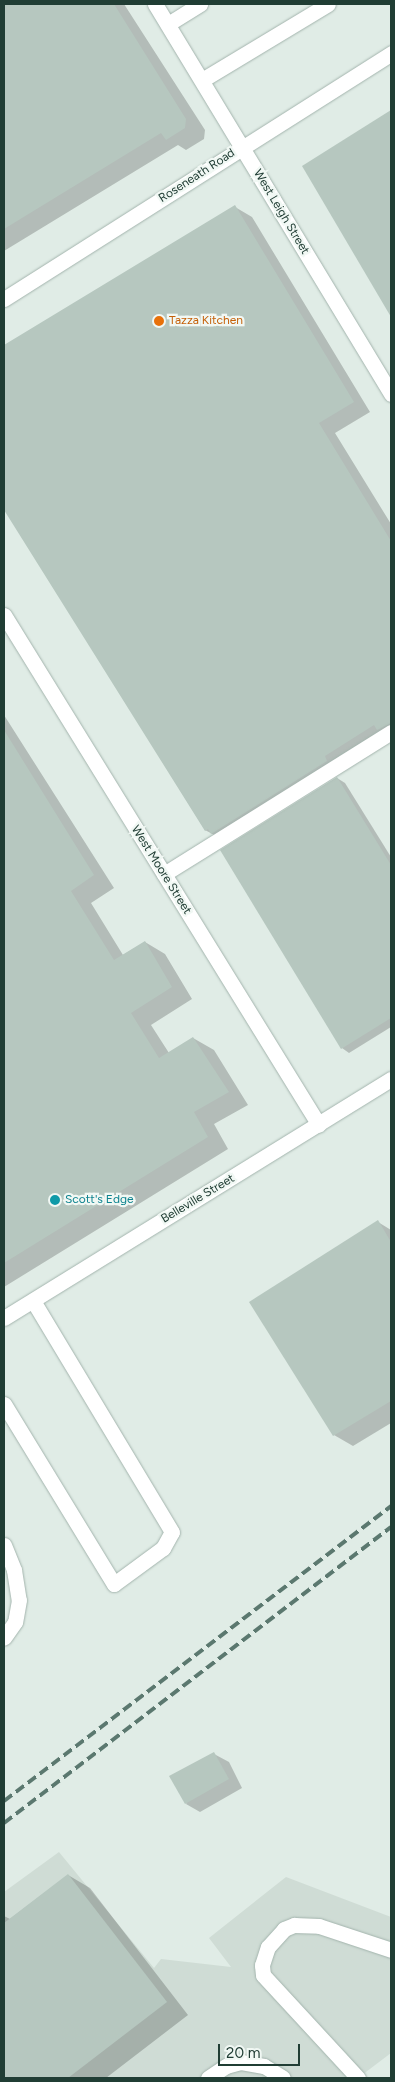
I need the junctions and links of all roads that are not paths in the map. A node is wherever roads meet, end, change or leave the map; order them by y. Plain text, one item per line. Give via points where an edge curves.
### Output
1 (155, 4) edge
2 (200, 4) edge
3 (328, 4) edge
4 (168, 24) junction
5 (391, 54) edge
6 (202, 80) junction
7 (242, 147) junction
8 (4, 299) edge
9 (391, 394) edge
10 (6, 625) edge
11 (391, 732) edge
12 (164, 874) junction
13 (391, 1079) edge
14 (319, 1125) junction
15 (33, 1301) junction
16 (4, 1318) edge
17 (4, 1404) edge
18 (4, 1545) edge
19 (4, 1638) edge
20 (391, 1950) edge
21 (208, 2078) edge
22 (283, 2078) edge
23 (358, 2078) edge

1 - 4 street, West Leigh Street
2 - 4 street
3 - 6 street
4 - 6 street, West Leigh Street
5 - 7 street, Roseneath Road
6 - 7 street, West Leigh Street
7 - 8 street, Roseneath Road
7 - 9 street, West Leigh Street
10 - 12 street, West Moore Street
11 - 12 street
12 - 14 street, West Moore Street
13 - 14 street, Belleville Street
14 - 15 street, Belleville Street
15 - 16 street, Belleville Street
15 - 17 street via 172,1532 164,1548 114,1584
18 - 19 street via 14,1570 19,1600 15,1622
20 - 23 street via 320,1926 294,1925 284,1929 268,1947 262,1965 263,1975
21 - 22 street via 226,2066 241,2062 264,2066

